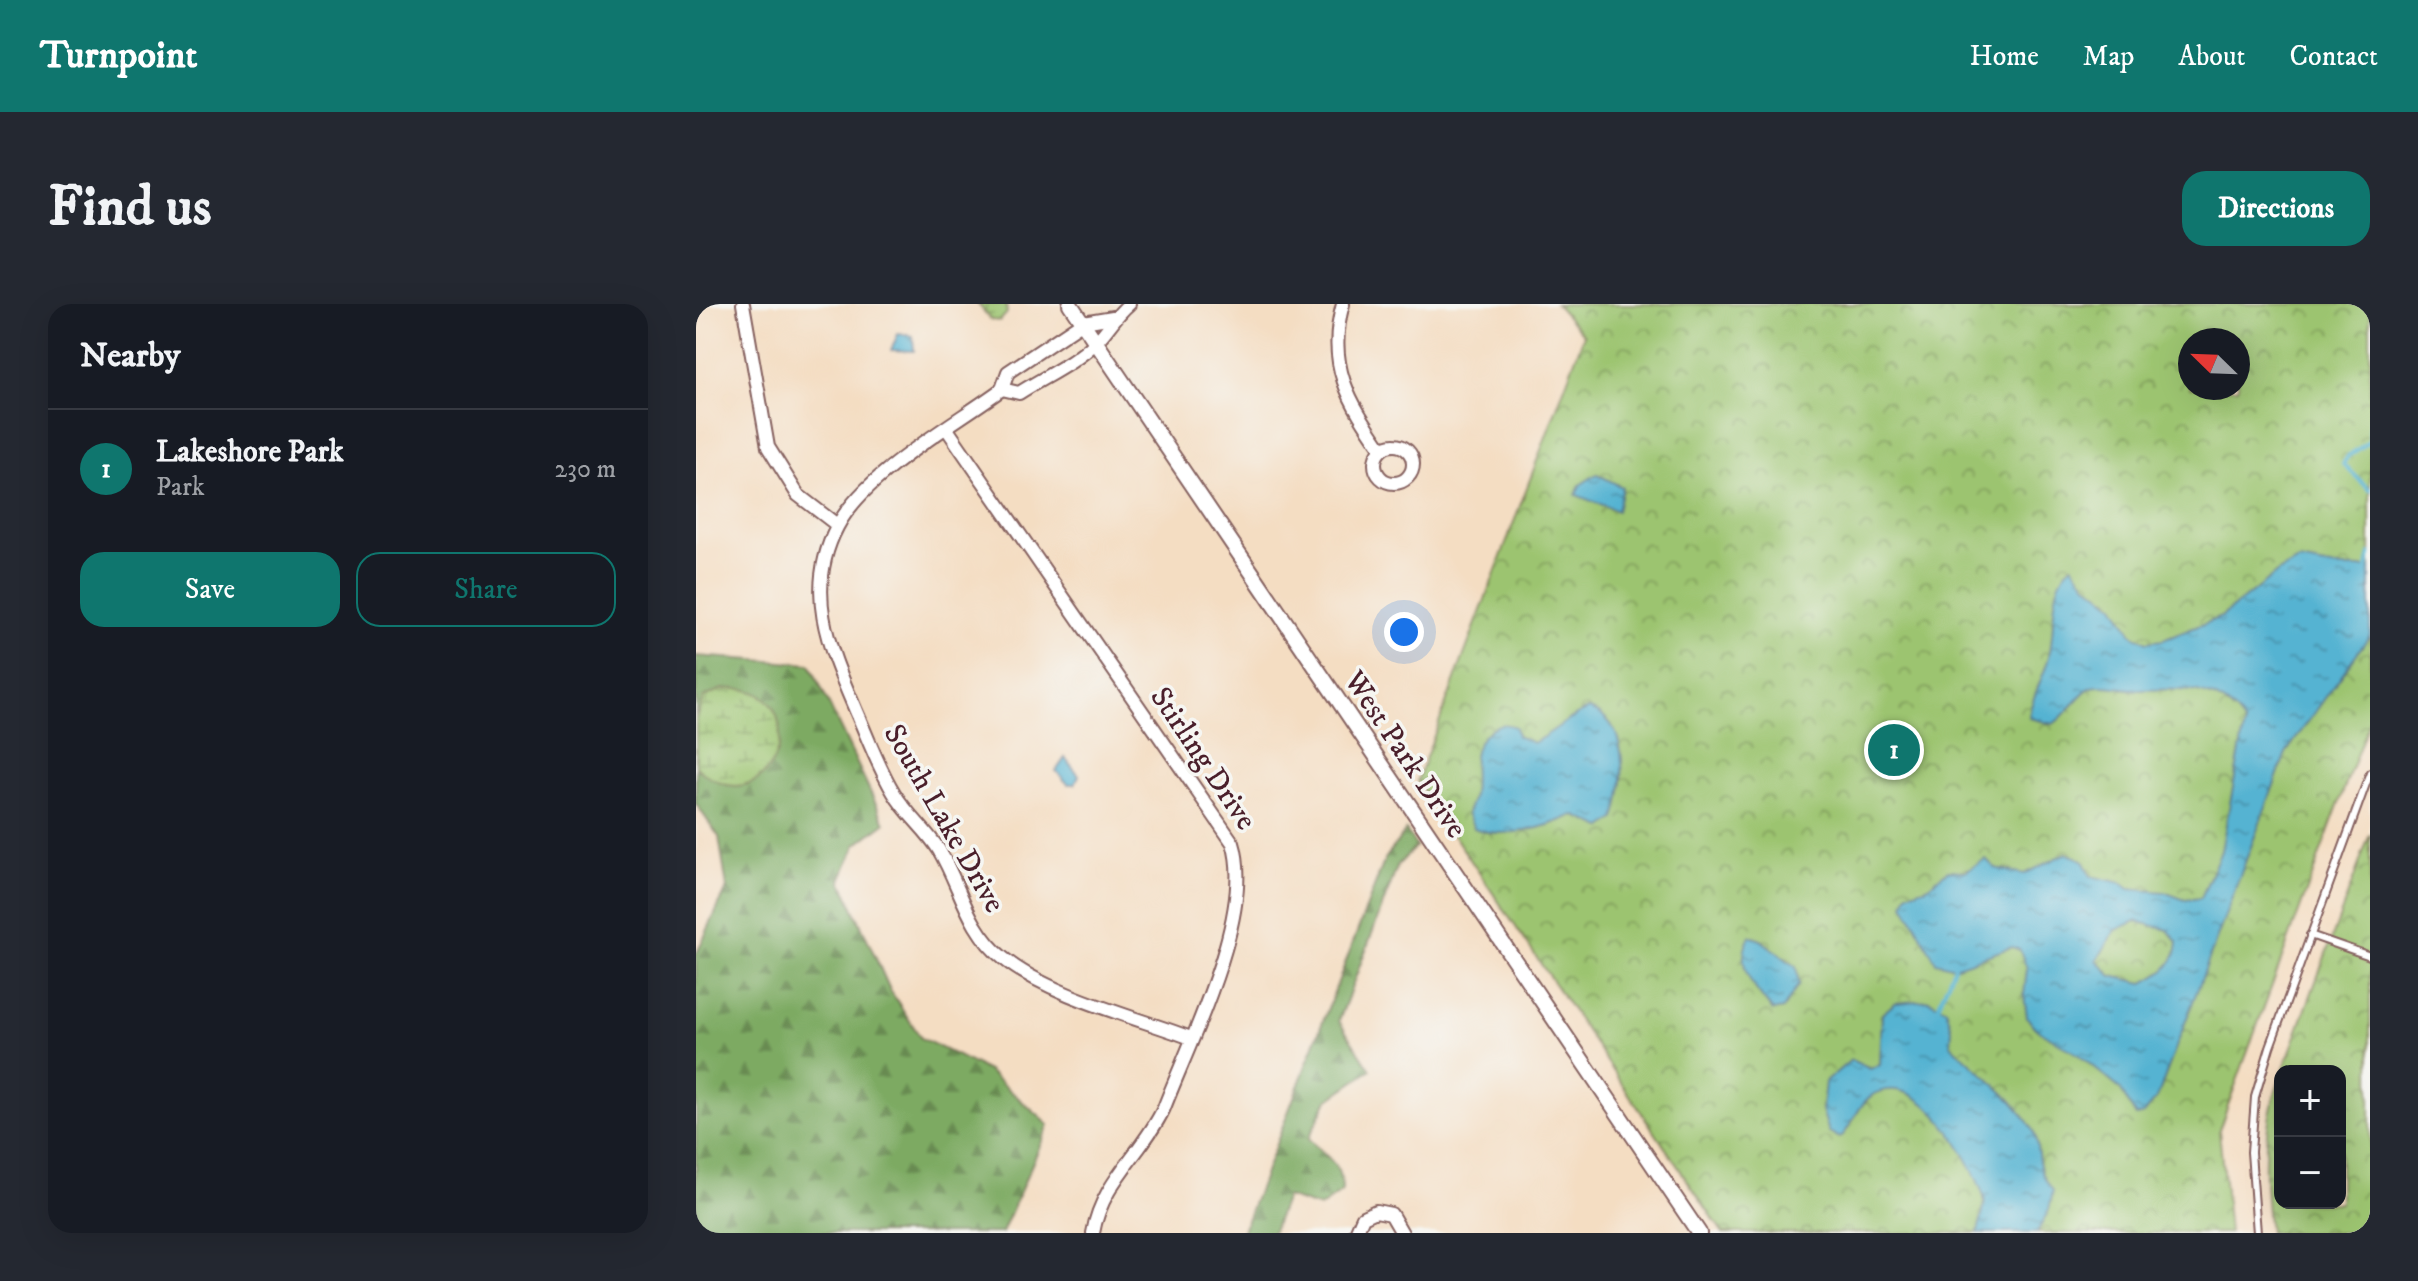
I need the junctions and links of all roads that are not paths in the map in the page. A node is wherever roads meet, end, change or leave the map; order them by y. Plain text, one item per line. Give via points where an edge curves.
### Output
1 (743, 304) edge
2 (1070, 304) edge
3 (1129, 304) edge
4 (1343, 304) edge
5 (1113, 317) junction
6 (1083, 322) junction
7 (1096, 342) junction
8 (1002, 389) junction
9 (947, 429) junction
10 (1382, 449) dead end
11 (837, 525) junction
12 (2370, 773) edge
13 (2310, 935) junction
14 (2370, 956) edge
15 (1191, 1038) junction
16 (1093, 1233) edge
17 (1356, 1233) edge
18 (1402, 1233) edge
19 (1699, 1233) edge
20 (2257, 1233) edge

1 - 11 street via 768,447 798,495
2 - 6 street, West Park Drive
3 - 5 street, South Lake Drive
4 - 10 street via 1337,348 1343,384
5 - 6 street, South Lake Drive
5 - 7 street, South Lake Drive
6 - 7 street, West Park Drive
6 - 8 street, South Lake Drive via 1008,372
7 - 8 street, South Lake Drive via 1019,393
7 - 19 street, West Park Drive
8 - 9 street, South Lake Drive
9 - 11 street, South Lake Drive via 865,489
9 - 15 street, Stirling Drive via 1233,843 1237,905
11 - 15 street, South Lake Drive via 820,584 828,645 888,783 939,851 977,931 1004,959 1036,979
12 - 13 lane
13 - 14 lane
13 - 20 lane via 2255,1097 2251,1152
15 - 16 street, Stirling Drive via 1160,1117 1109,1186
17 - 18 street via 1363,1217 1376,1211 1397,1219

